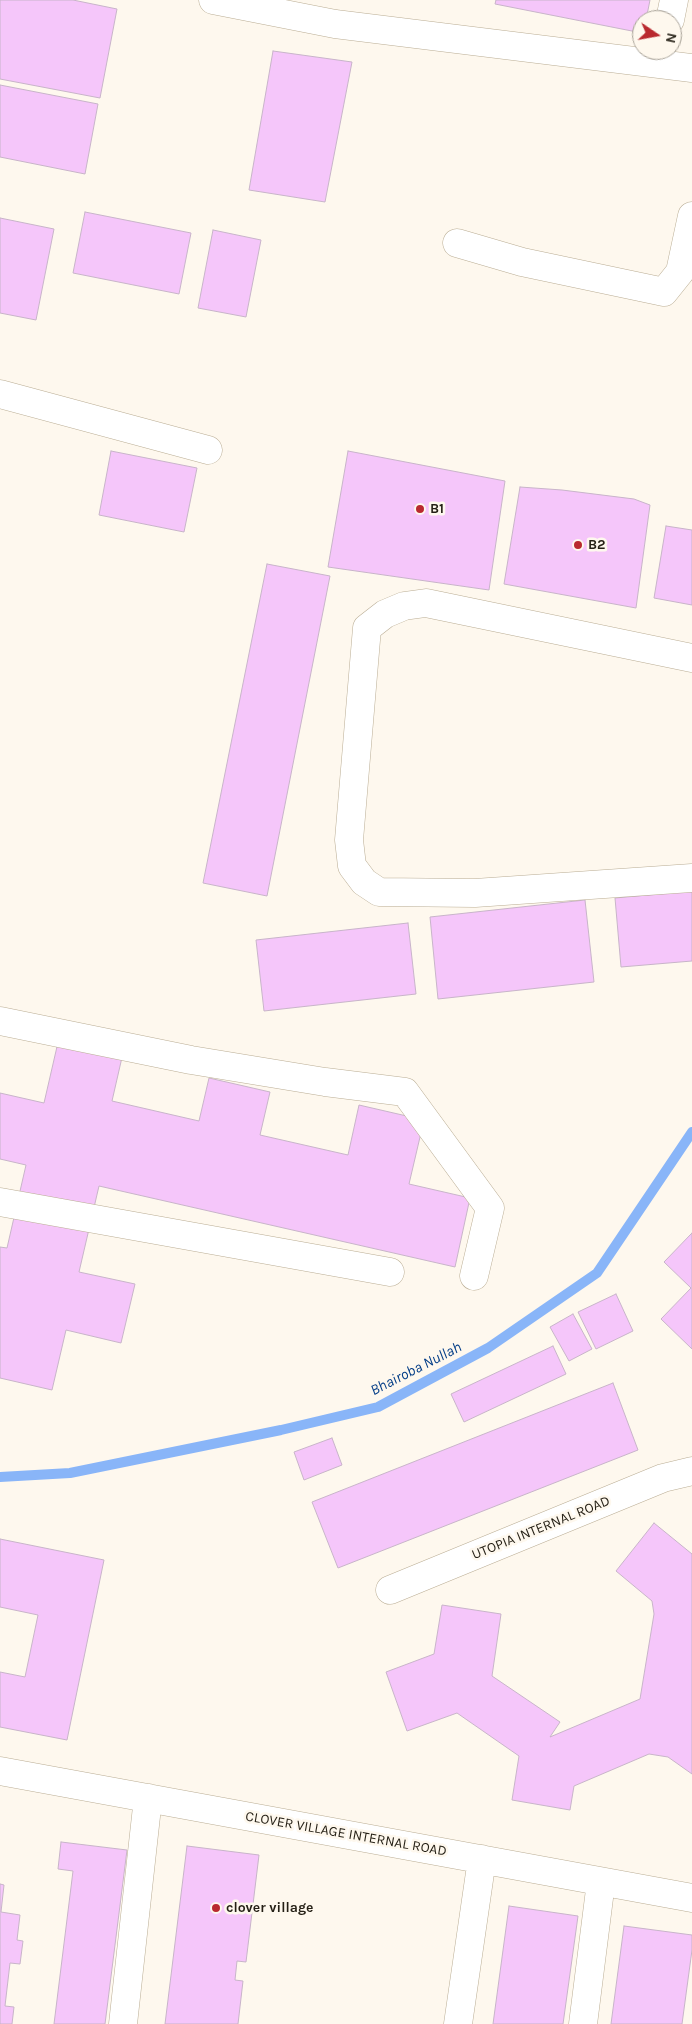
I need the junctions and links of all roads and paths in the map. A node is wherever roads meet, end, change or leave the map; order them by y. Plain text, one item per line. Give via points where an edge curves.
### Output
1 (214, 0) edge
2 (632, 55) edge
3 (669, 60) edge
4 (692, 68) edge
5 (692, 216) edge
6 (457, 242) dead end
7 (0, 394) edge
8 (208, 450) dead end
9 (692, 658) edge
10 (692, 878) edge
11 (0, 1021) edge
12 (0, 1202) edge
13 (390, 1272) dead end
14 (474, 1276) dead end
15 (692, 1471) edge
16 (390, 1590) dead end
17 (0, 1771) edge
18 (148, 1798) junction
19 (482, 1859) junction
20 (601, 1882) junction
21 (692, 1898) edge
22 (123, 2024) edge
23 (458, 2024) edge
24 (583, 2024) edge

1 - 2 street via 335,24
3 - 4 street
5 - 6 street via 680,272 664,292 522,262
7 - 8 street
9 - 10 street via 426,603 404,606 384,614 367,628 349,840 352,866 364,882 379,892 475,893
11 - 14 street via 191,1060 405,1092 490,1208
12 - 13 street
15 - 16 street, UTOPIA INTERNAL ROAD via 663,1478
17 - 18 street, CLOVER VILLAGE INTERNAL ROAD
18 - 19 street, CLOVER VILLAGE INTERNAL ROAD
18 - 22 street
19 - 20 street, CLOVER VILLAGE INTERNAL ROAD
19 - 23 street
20 - 21 street, CLOVER VILLAGE INTERNAL ROAD
20 - 24 street

